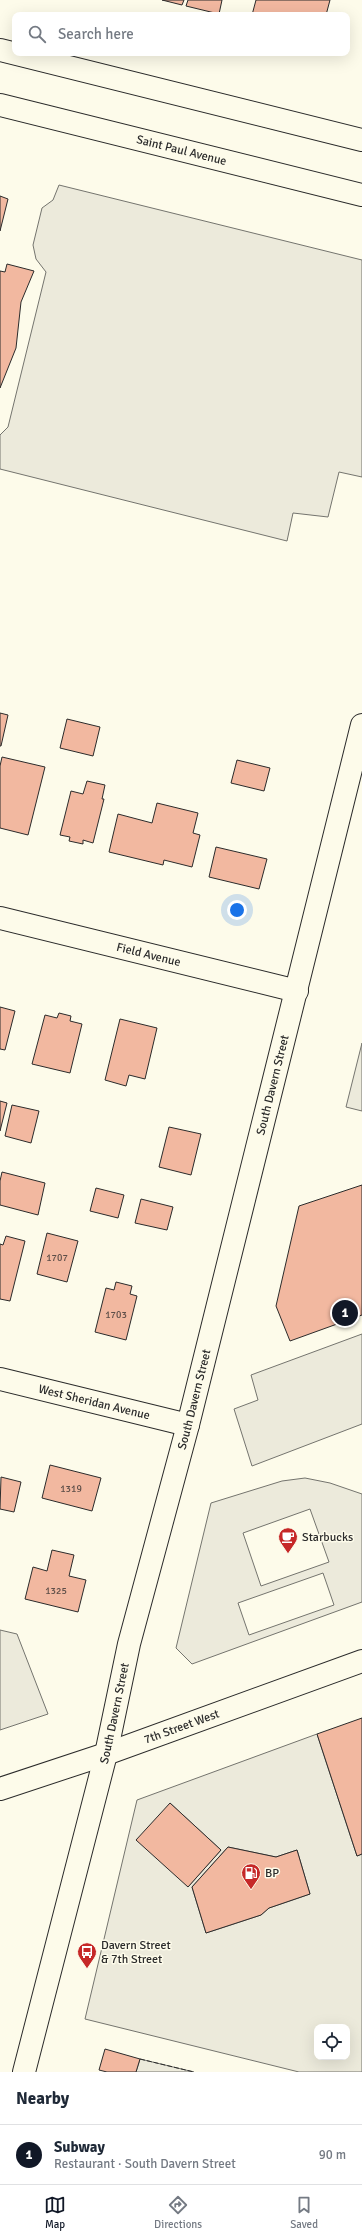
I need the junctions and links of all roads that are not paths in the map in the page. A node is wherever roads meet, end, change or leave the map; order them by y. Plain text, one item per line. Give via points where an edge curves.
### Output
1 (0, 50) edge
2 (12, 53) edge
3 (24, 56) edge
4 (0, 105) edge
5 (362, 140) edge
6 (362, 195) edge
7 (362, 726) edge
8 (0, 918) edge
9 (297, 991) junction
10 (0, 1379) edge
11 (188, 1425) junction
12 (362, 1661) edge
13 (106, 1754) junction
14 (0, 1789) edge
15 (24, 2072) edge

1 - 2 street
3 - 5 street
4 - 6 street, Saint Paul Avenue
7 - 9 street, South Davern Street
8 - 9 street, Field Avenue
9 - 11 street, South Davern Street
10 - 11 street, West Sheridan Avenue
11 - 13 street, South Davern Street via 129,1644
12 - 13 street, 7th Street West
13 - 14 street, 7th Street West
13 - 15 street, South Davern Street

